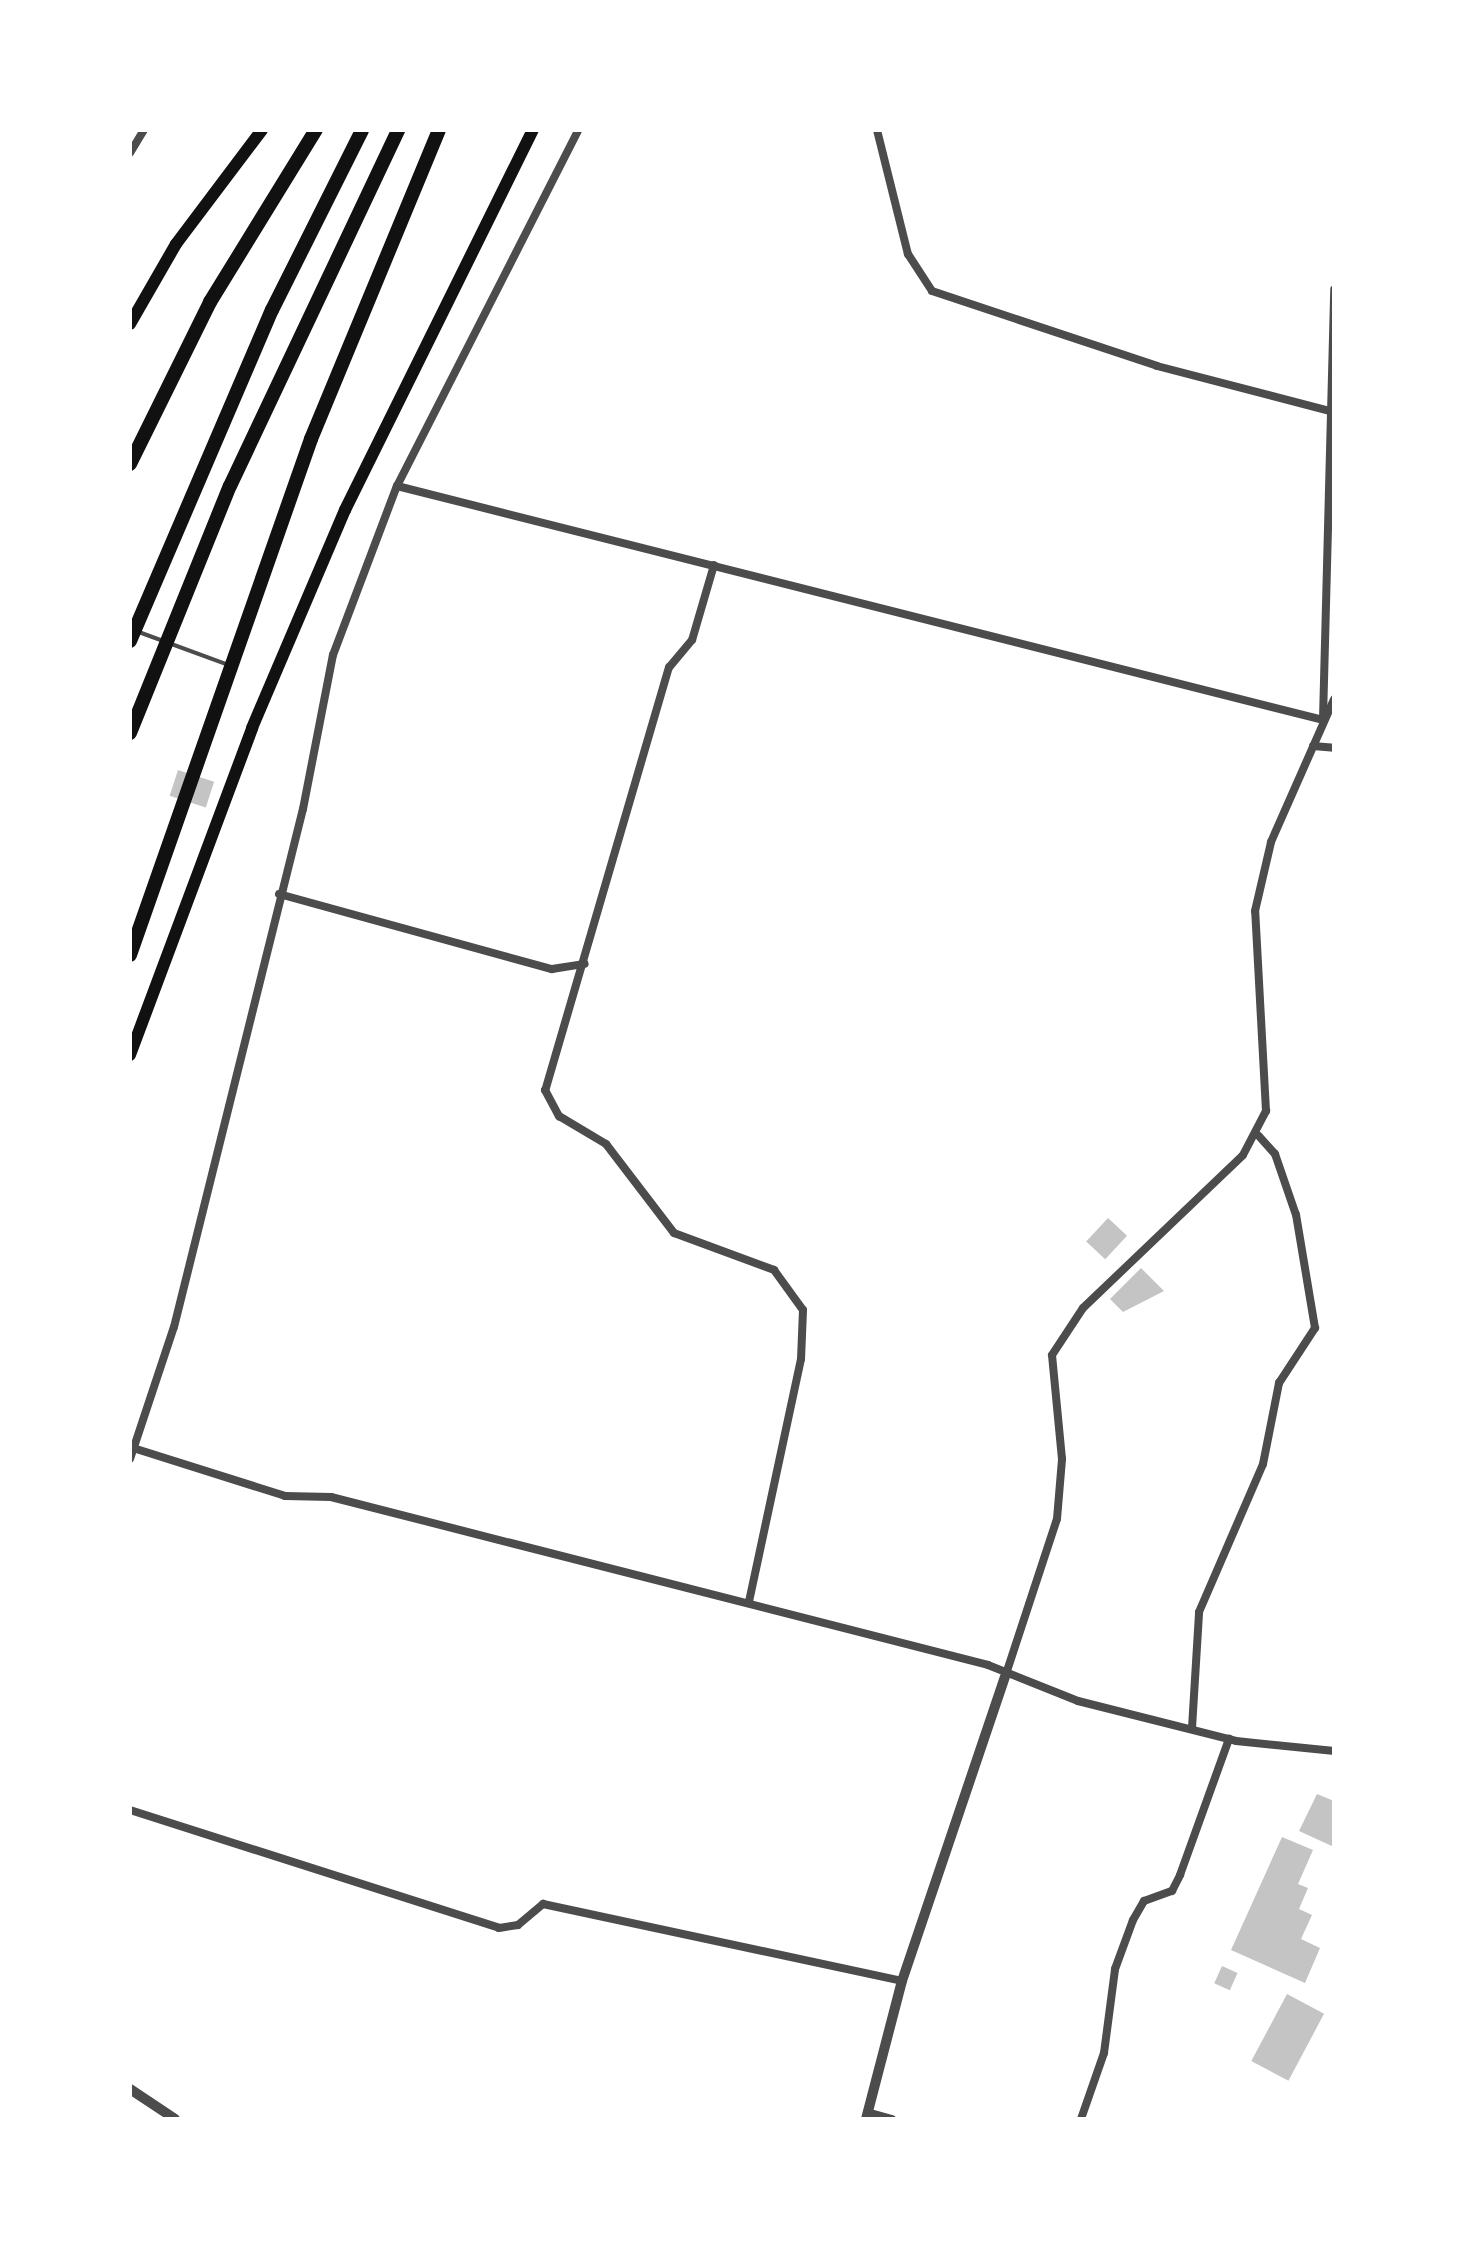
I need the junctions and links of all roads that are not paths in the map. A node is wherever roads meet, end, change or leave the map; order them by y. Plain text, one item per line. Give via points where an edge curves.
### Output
1 (144, 130) edge
2 (262, 130) edge
3 (316, 130) edge
4 (362, 130) edge
5 (398, 130) edge
6 (439, 130) edge
7 (533, 130) edge
8 (578, 130) edge
9 (877, 130) edge
10 (130, 153) edge
11 (1334, 289) edge
12 (130, 324) edge
13 (1333, 412) edge
14 (130, 464) edge
15 (397, 486) junction
16 (714, 565) junction
17 (130, 629) edge
18 (130, 641) edge
19 (235, 667) junction
20 (1334, 699) edge
21 (1323, 720) junction
22 (130, 733) edge
23 (1313, 746) junction
24 (1334, 748) edge
25 (279, 894) junction
26 (134, 926) edge
27 (130, 955) edge
28 (585, 964) junction
29 (130, 1055) edge
30 (1258, 1135) junction
31 (134, 1448) edge
32 (130, 1459) edge
33 (749, 1602) junction
34 (1005, 1677) junction
35 (1192, 1728) junction
36 (1229, 1739) junction
37 (1334, 1751) edge
38 (130, 1810) edge
39 (902, 1981) junction
40 (130, 2089) edge
41 (867, 2116) edge
42 (175, 2119) edge
43 (892, 2119) edge
44 (1081, 2119) edge

1 - 10 street
2 - 12 highway via 176,244
3 - 14 highway via 210,302
4 - 18 highway via 272,310
5 - 22 highway via 302,325
6 - 19 highway via 311,439
7 - 29 highway via 345,510 252,728
8 - 15 street
9 - 13 street via 908,254 932,291 1157,366
11 - 13 street
13 - 21 street
15 - 16 street
15 - 25 street via 333,655
16 - 21 street
16 - 28 street via 692,640 669,667
17 - 19 lane
19 - 26 highway
20 - 21 street
21 - 23 street
23 - 24 street
23 - 30 street via 1271,842 1255,911 1268,1088
25 - 28 street via 552,969
25 - 31 street
26 - 27 highway
28 - 33 street via 546,1074 550,1105 606,1144 674,1233 774,1270 803,1310 801,1359
30 - 34 street via 1083,1308 1052,1355 1059,1504
30 - 35 street via 1275,1154 1296,1215 1315,1328 1279,1383 1263,1464 1199,1612
31 - 32 street
31 - 33 street via 285,1496 331,1497 622,1576
33 - 34 street via 988,1665
34 - 35 street
34 - 39 street
35 - 36 street
36 - 37 street
36 - 44 street via 1172,1891 1144,1901 1133,1920 1115,1969 1104,2053
38 - 39 street via 499,1928 518,1925 543,1904
39 - 41 street
40 - 42 street
41 - 43 street

